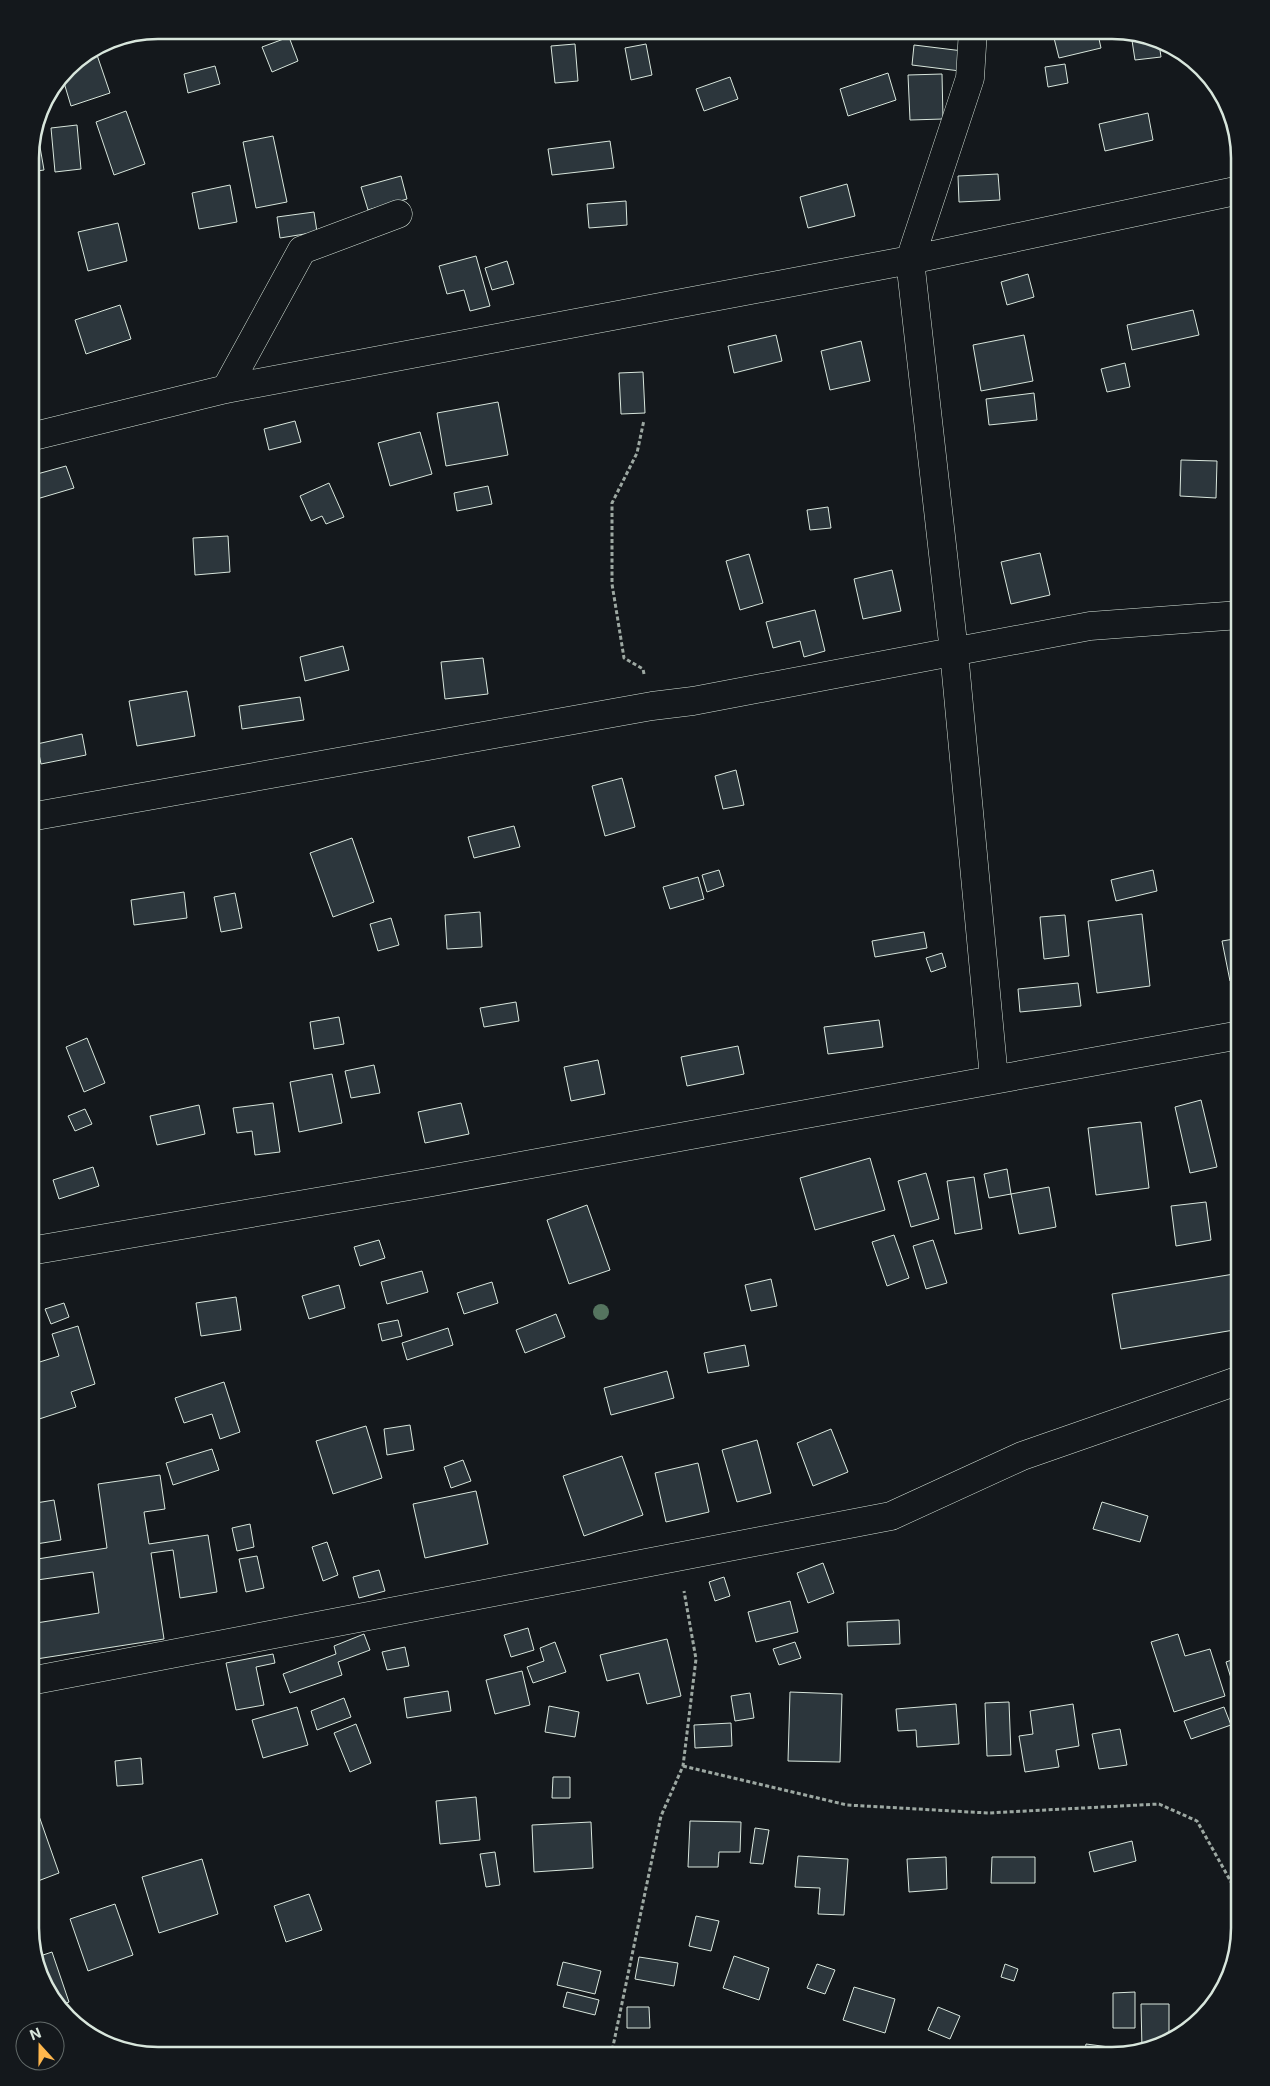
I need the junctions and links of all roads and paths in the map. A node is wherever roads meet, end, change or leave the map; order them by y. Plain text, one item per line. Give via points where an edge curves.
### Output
1 (972, 39) edge
2 (1231, 192) edge
3 (398, 214) dead end
4 (910, 260) junction
5 (226, 389) junction
6 (644, 420) dead end
7 (39, 436) edge
8 (1231, 616) edge
9 (954, 652) junction
10 (652, 706) junction
11 (39, 815) edge
12 (1231, 1037) edge
13 (994, 1078) junction
14 (39, 1249) edge
15 (1231, 1383) edge
16 (682, 1557) junction
17 (39, 1679) edge
18 (683, 1766) junction
19 (1231, 1882) edge
20 (613, 2047) edge

1 - 4 street via 970,78
2 - 4 street
3 - 5 street via 302,250
4 - 5 street
4 - 9 street
5 - 7 street
6 - 10 path via 637,453 612,502 612,584 624,658 643,669
8 - 9 street via 1090,626
9 - 10 street
9 - 13 street
10 - 11 street
12 - 13 street
13 - 14 street via 427,1183
15 - 16 street via 1022,1456 891,1516
16 - 17 street
16 - 18 path via 684,1591 696,1659
18 - 19 path via 846,1805 988,1813 1160,1804 1197,1821
18 - 20 path via 661,1816

